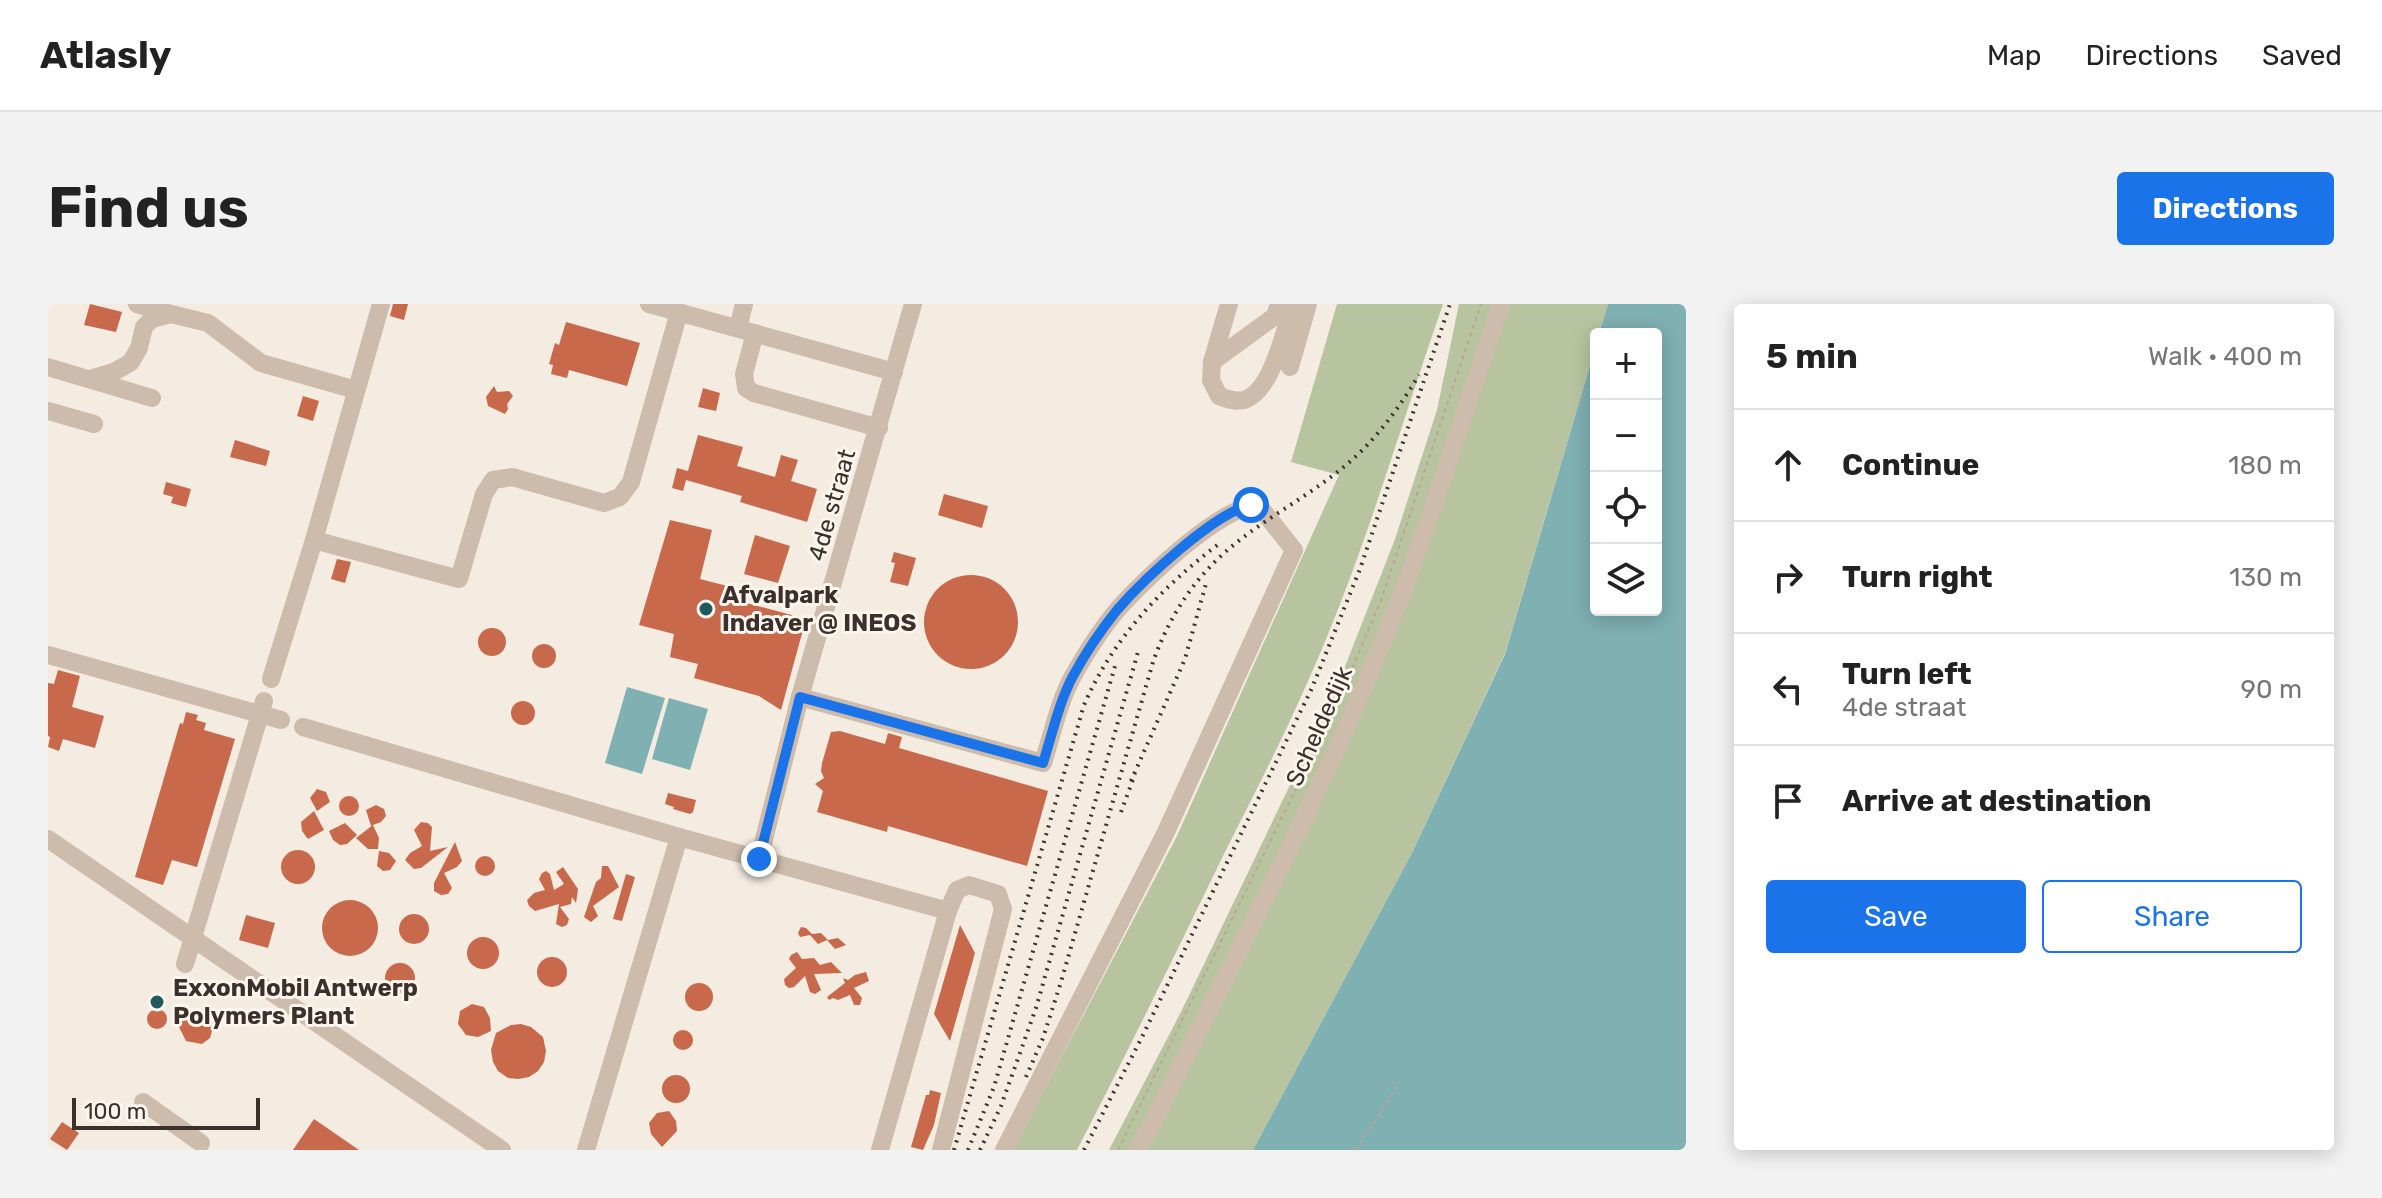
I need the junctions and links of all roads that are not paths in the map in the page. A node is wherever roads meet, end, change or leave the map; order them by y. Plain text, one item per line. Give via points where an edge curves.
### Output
1 (137, 304) edge
2 (381, 304) edge
3 (649, 304) edge
4 (744, 304) edge
5 (913, 304) edge
6 (1229, 304) edge
7 (1279, 304) edge
8 (1293, 304) edge
9 (1308, 304) edge
10 (1501, 304) edge
11 (679, 312) junction
12 (171, 314) junction
13 (747, 330) junction
14 (1212, 362) junction
15 (48, 367) edge
16 (1290, 367) dead end
17 (894, 372) junction
18 (90, 379) junction
19 (356, 390) junction
20 (152, 398) dead end
21 (48, 411) edge
22 (94, 424) dead end
23 (879, 428) junction
24 (314, 540) junction
25 (48, 655) edge
26 (271, 679) dead end
27 (800, 697) junction
28 (262, 708) junction
29 (281, 720) dead end
30 (303, 727) dead end
31 (679, 837) junction
32 (48, 839) edge
33 (759, 859) junction
34 (948, 911) junction
35 (193, 937) junction
36 (185, 964) dead end
37 (143, 1102) dead end
38 (201, 1143) dead end
39 (502, 1150) edge
40 (586, 1150) edge
41 (880, 1150) edge
42 (941, 1150) edge
43 (1004, 1150) edge
44 (1137, 1150) edge

1 - 12 street
2 - 19 street
3 - 11 street
4 - 13 street
5 - 17 street, 4de straat
6 - 14 street
7 - 14 street via 1275,316
8 - 14 street via 1268,376 1256,393 1233,401 1219,396 1211,380
9 - 16 street
10 - 44 street, Scheldedijk via 1409,572 1360,696
11 - 13 street
11 - 24 street via 631,482 620,497 604,503 512,477 493,480 459,579
12 - 18 street via 144,327 131,362
12 - 19 street via 208,323 261,363
13 - 17 street
13 - 23 street via 746,388
15 - 18 street
17 - 23 street, 4de straat
18 - 20 street
19 - 24 street
21 - 22 street
23 - 27 street, 4de straat
24 - 26 street
25 - 28 street
27 - 33 street, 4de straat
27 - 43 street via 1043,763 1071,679 1098,637 1125,602 1189,543 1251,505 1259,506 1294,550 1166,832
28 - 29 street
28 - 35 street
30 - 31 street
31 - 33 street
31 - 40 street
32 - 35 street
33 - 34 street
34 - 41 street
34 - 42 street via 957,890 969,885 1002,900
35 - 36 street
35 - 39 street
37 - 38 street

